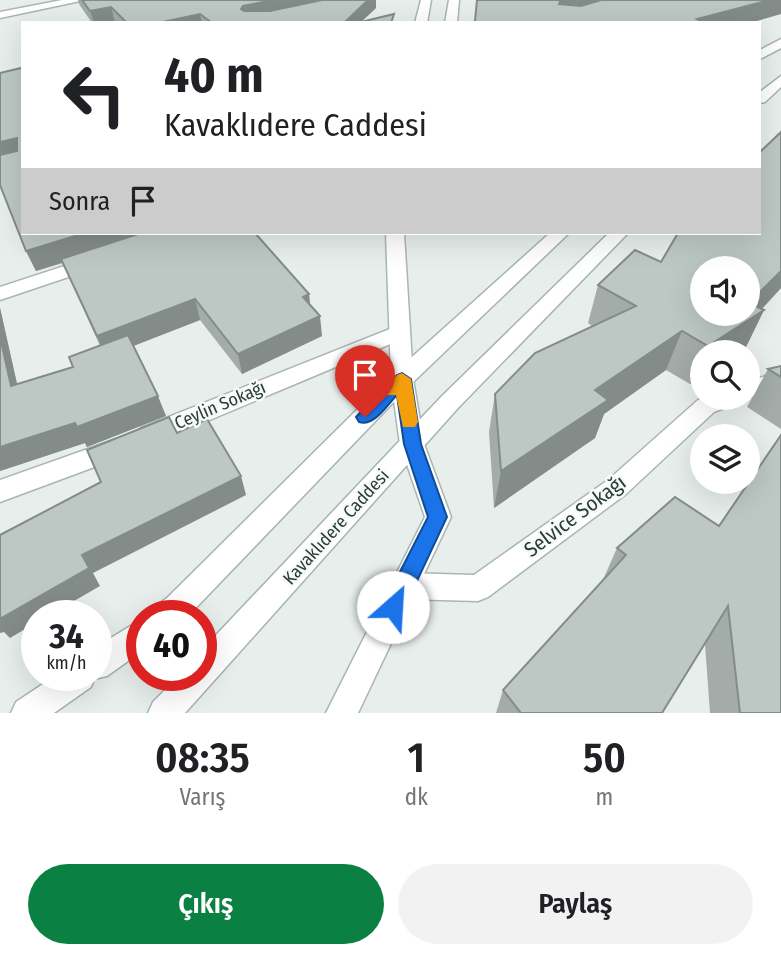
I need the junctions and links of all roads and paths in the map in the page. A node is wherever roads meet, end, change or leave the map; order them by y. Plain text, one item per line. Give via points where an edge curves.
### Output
1 (29, 0) edge
2 (80, 0) edge
3 (425, 0) edge
4 (454, 0) edge
5 (0, 5) edge
6 (0, 15) edge
7 (421, 21) edge
8 (451, 21) edge
9 (781, 43) edge
10 (761, 53) edge
11 (761, 67) edge
12 (781, 72) edge
13 (781, 80) edge
14 (761, 98) edge
15 (395, 235) edge
16 (558, 235) edge
17 (617, 235) edge
18 (116, 255) edge
19 (0, 294) edge
20 (400, 332) junction
21 (402, 379) junction
22 (781, 379) edge
23 (760, 386) edge
24 (702, 410) edge
25 (412, 444) junction
26 (0, 491) edge
27 (403, 586) junction
28 (185, 600) edge
29 (217, 656) edge
30 (59, 691) edge
31 (184, 691) edge
32 (27, 713) edge
33 (164, 713) edge
34 (342, 713) edge

1 - 5 street
2 - 6 street
3 - 7 street
4 - 8 street
9 - 10 street
11 - 12 street
13 - 14 street
15 - 20 street
16 - 21 street
17 - 25 street, Kavaklıdere Caddesi
18 - 19 street
20 - 21 street
20 - 26 street, Ceylin Sokağı via 108,452
21 - 25 street
21 - 28 street
22 - 23 street
24 - 27 street, Selvice Sokağı via 617,487 478,588
25 - 27 street via 438,517
25 - 29 street, Kavaklıdere Caddesi
27 - 34 street
30 - 32 street
31 - 33 street, Kavaklıdere Caddesi

